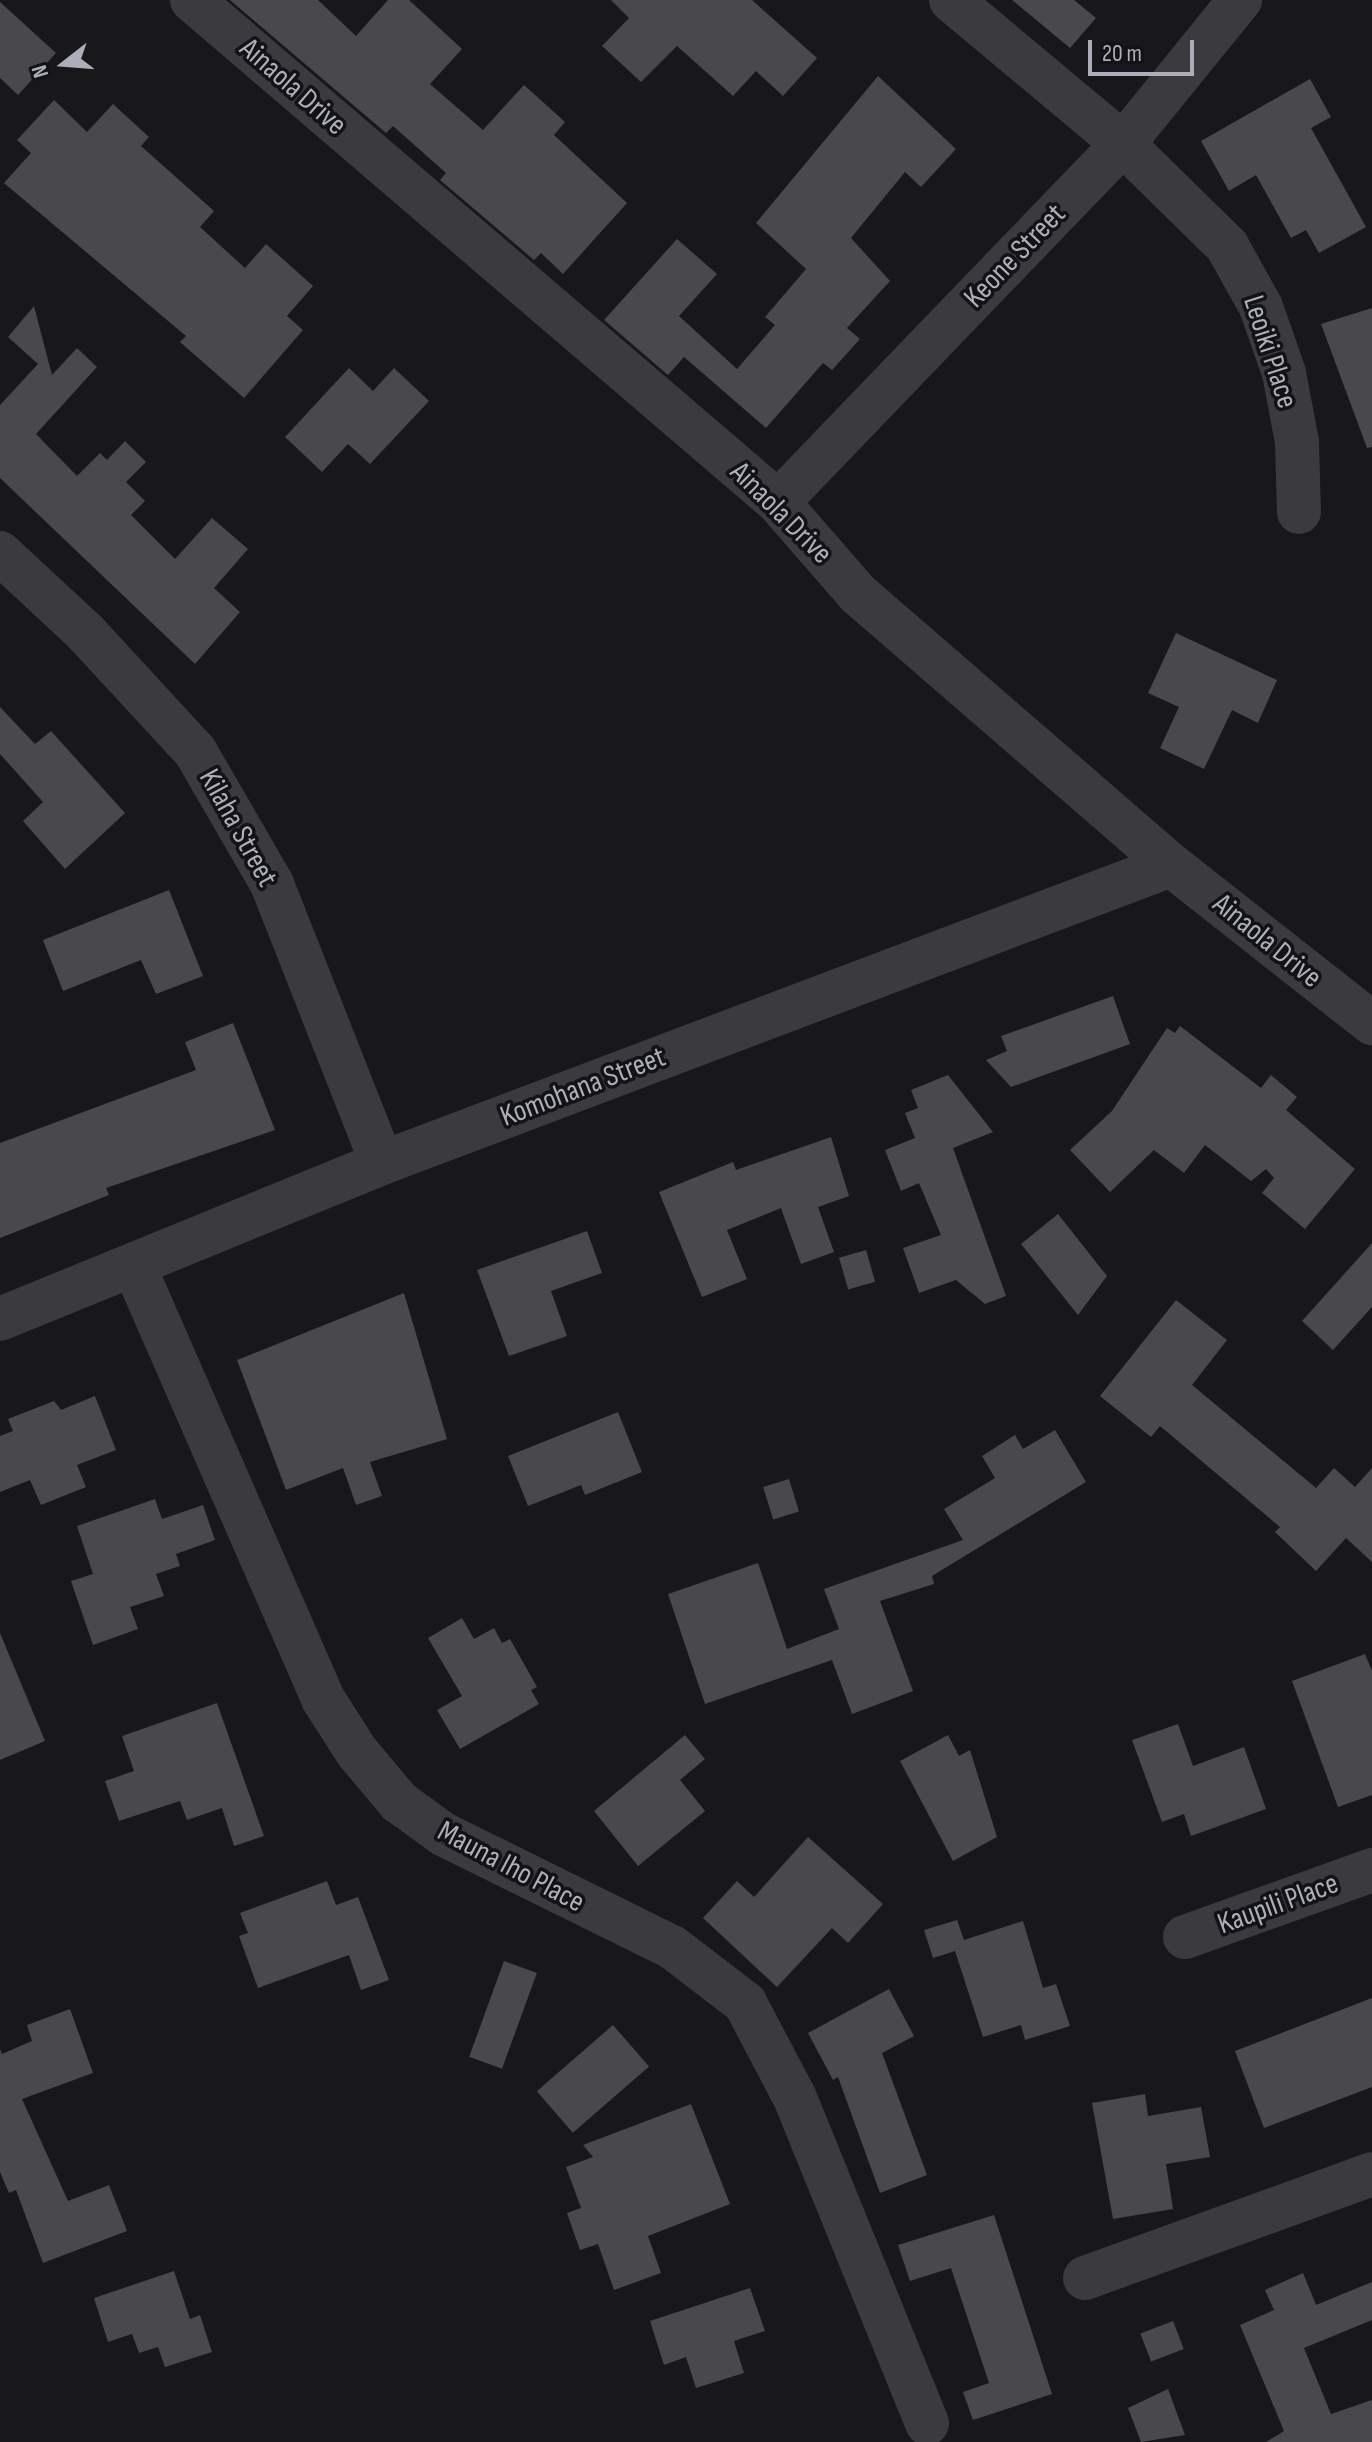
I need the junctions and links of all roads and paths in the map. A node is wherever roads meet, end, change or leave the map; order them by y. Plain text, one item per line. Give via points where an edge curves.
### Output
1 (192, 0) edge
2 (951, 0) edge
3 (1240, 0) edge
4 (1123, 144) junction
5 (778, 502) junction
6 (1299, 512) dead end
7 (0, 553) edge
8 (1171, 865) junction
9 (1372, 1023) edge
10 (382, 1163) junction
11 (134, 1266) junction
12 (0, 1319) edge
13 (1372, 1870) edge
14 (1185, 1937) dead end
15 (1372, 2174) edge
16 (1085, 2278) dead end
17 (927, 2423) dead end

1 - 5 street, Ainaola Drive
2 - 4 street, Leoiki Place
3 - 4 street, Keone Street
4 - 5 street, Keone Street
4 - 6 street, Leoiki Place via 1227,246 1261,307 1284,373 1297,442
5 - 8 street, Ainaola Drive via 858,594
7 - 10 street, Kilaha Street via 86,633 195,751 272,884
8 - 9 street, Ainaola Drive
8 - 10 street, Komohana Street
10 - 11 street, Komohana Street
11 - 12 street, Komohana Street
11 - 17 street, Mauna Iho Place via 323,1699 357,1752 399,1802 443,1834 672,1947 745,2003 795,2098
13 - 14 street, Kaupili Place
15 - 16 street

